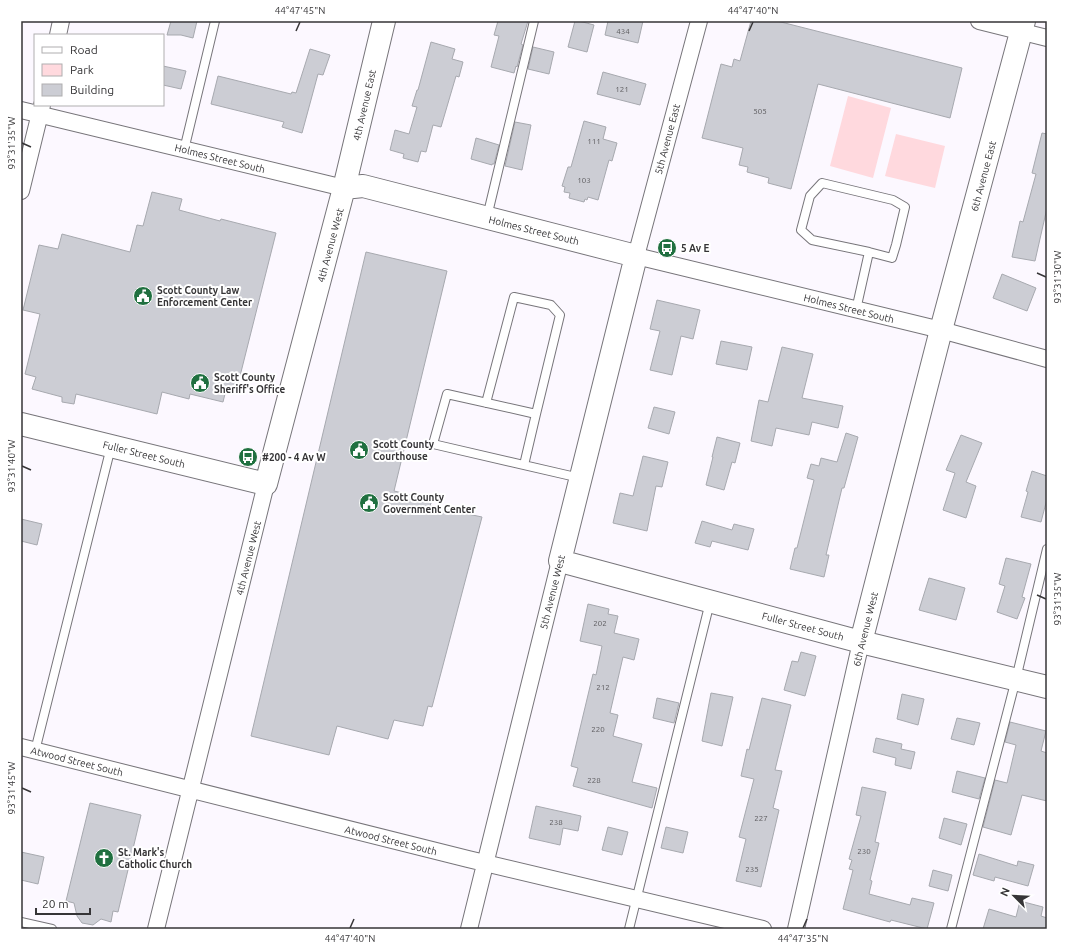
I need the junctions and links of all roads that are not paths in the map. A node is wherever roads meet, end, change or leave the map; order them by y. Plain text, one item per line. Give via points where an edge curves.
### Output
1 (61, 21) edge
2 (215, 21) edge
3 (384, 21) edge
4 (534, 21) edge
5 (699, 21) edge
6 (979, 21) edge
7 (1023, 26) edge
8 (58, 34) edge
9 (1047, 38) edge
10 (21, 110) edge
11 (41, 110) edge
12 (184, 150) junction
13 (25, 163) edge
14 (344, 188) junction
15 (21, 191) edge
16 (487, 218) junction
17 (869, 252) junction
18 (636, 256) junction
19 (856, 310) junction
20 (941, 330) junction
21 (1047, 359) edge
22 (486, 403) junction
23 (536, 414) junction
24 (21, 424) edge
25 (111, 447) junction
26 (524, 465) junction
27 (581, 478) junction
28 (266, 484) junction
29 (1047, 550) edge
30 (560, 561) junction
31 (710, 602) junction
32 (862, 642) junction
33 (1016, 679) junction
34 (1047, 687) edge
35 (28, 749) edge
36 (190, 789) junction
37 (485, 863) junction
38 (636, 899) junction
39 (21, 922) edge
40 (52, 929) edge
41 (156, 929) edge
42 (469, 929) edge
43 (629, 929) edge
44 (763, 929) edge
45 (796, 929) edge
46 (950, 929) edge

1 - 8 street
2 - 12 lane
3 - 14 street, 4th Avenue East
4 - 16 lane
5 - 18 street, 5th Avenue East
6 - 7 street
7 - 9 street
7 - 20 street, 6th Avenue East
10 - 11 street, Holmes Street South
11 - 12 street, Holmes Street South
11 - 13 street
12 - 14 street, Holmes Street South
13 - 15 street
14 - 16 street, Holmes Street South via 363,186
14 - 28 street, 4th Avenue West
16 - 18 street, Holmes Street South
17 - 17 lane via 892,258 905,207 893,200 822,184 810,196 800,230 812,240
17 - 19 lane
18 - 19 street, Holmes Street South
18 - 27 street, 5th Avenue West
19 - 20 street, Holmes Street South
20 - 21 street, Holmes Street South
20 - 32 street, 6th Avenue West
22 - 23 lane
22 - 23 lane via 514,297 551,305 560,314
22 - 26 lane via 447,394 433,444
23 - 26 lane
24 - 25 street, Fuller Street South
25 - 28 street, Fuller Street South
25 - 35 lane
26 - 27 lane
27 - 30 street, 5th Avenue West
28 - 36 street, 4th Avenue West
29 - 33 lane
30 - 31 street, Fuller Street South
30 - 37 street, 5th Avenue West
31 - 32 street, Fuller Street South
31 - 38 lane
32 - 33 street, Fuller Street South
32 - 45 street, 6th Avenue West
33 - 34 street, Fuller Street South
33 - 46 lane
35 - 36 street, Atwood Street South
36 - 37 street, Atwood Street South
36 - 41 street, 4th Avenue West
37 - 38 street, Atwood Street South
37 - 42 street, 5th Avenue West
38 - 43 lane
38 - 44 street, Atwood Street South
39 - 40 lane

